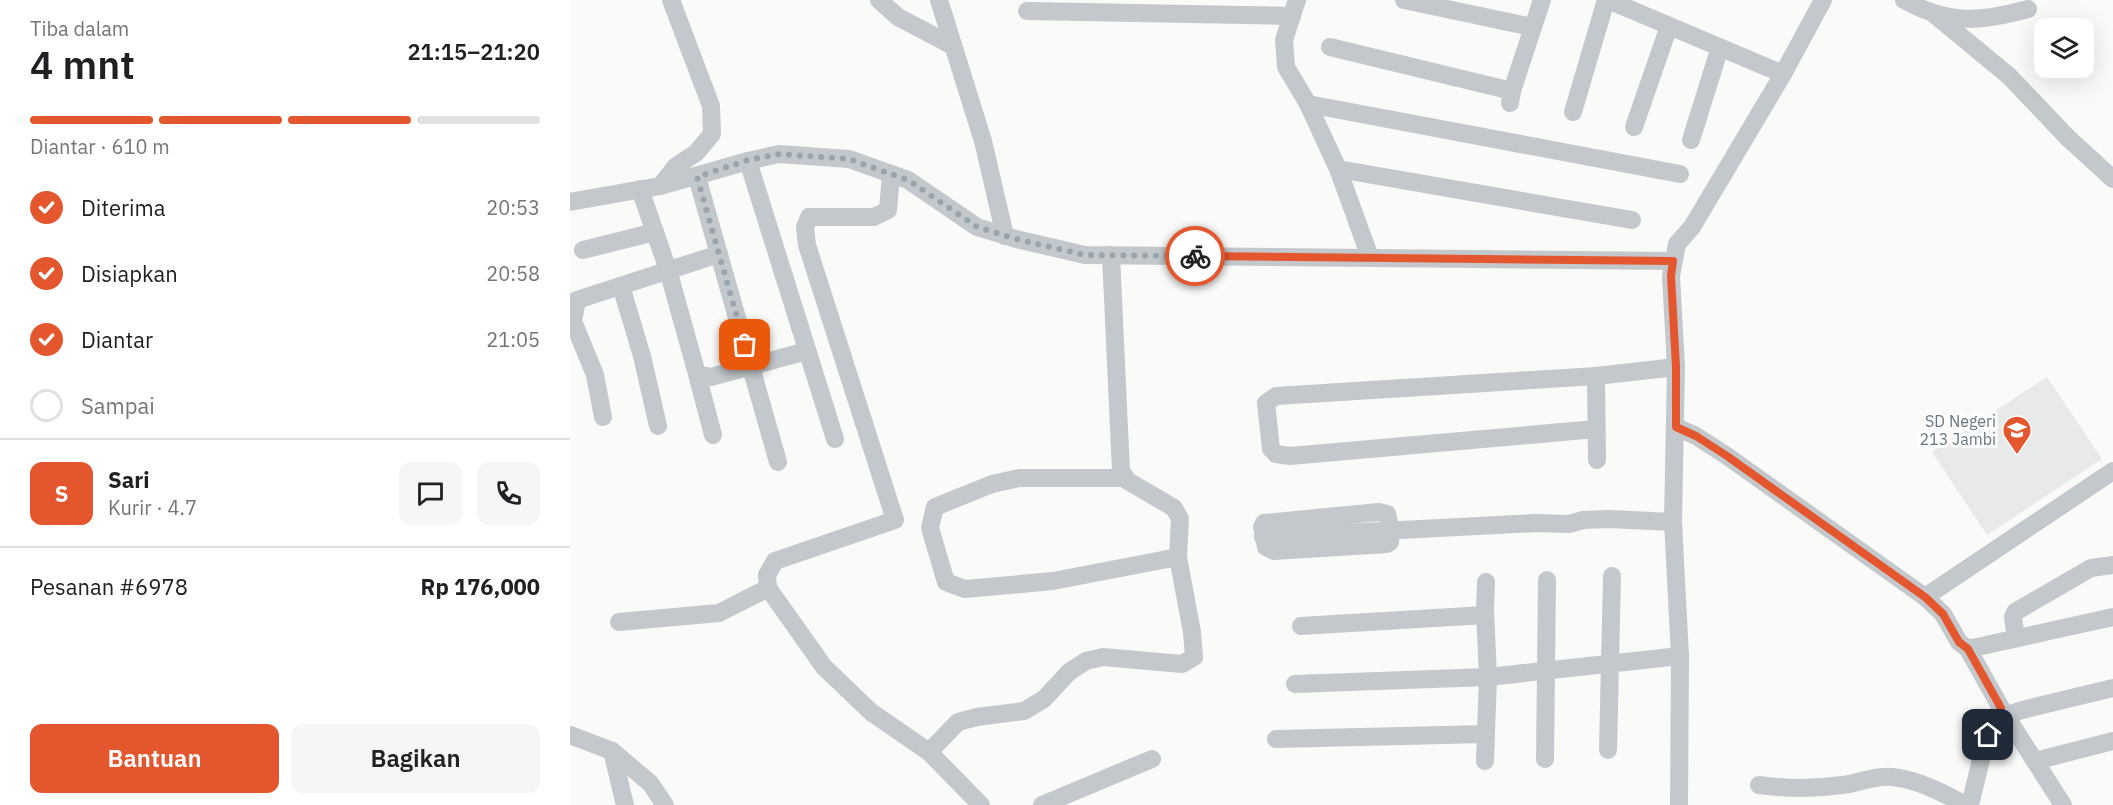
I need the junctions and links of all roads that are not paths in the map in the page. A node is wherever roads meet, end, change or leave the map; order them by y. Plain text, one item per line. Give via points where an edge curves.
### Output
1 (671, 0) edge
2 (879, 0) edge
3 (939, 0) edge
4 (1404, 0) edge
5 (1542, 0) edge
6 (1607, 0) edge
7 (1823, 0) edge
8 (1904, 0) edge
9 (1295, 8) edge
10 (2028, 9) dead end
11 (1027, 11) dead end
12 (1934, 15) junction
13 (1669, 26) junction
14 (1533, 27) junction
15 (953, 46) junction
16 (1330, 47) dead end
17 (1720, 47) junction
18 (1783, 74) junction
19 (1308, 104) junction
20 (1573, 112) dead end
21 (1634, 126) dead end
22 (1691, 140) dead end
23 (748, 160) junction
24 (1338, 169) junction
25 (891, 174) junction
26 (1680, 174) dead end
27 (697, 177) junction
28 (2113, 179) edge
29 (660, 186) junction
30 (640, 189) junction
31 (570, 202) edge
32 (1632, 220) dead end
33 (655, 232) junction
34 (1005, 236) junction
35 (583, 250) dead end
36 (719, 254) junction
37 (1111, 255) junction
38 (1370, 257) junction
39 (1673, 261) junction
40 (668, 270) junction
41 (621, 286) junction
42 (807, 351) junction
43 (751, 367) junction
44 (1676, 367) junction
45 (697, 375) junction
46 (1596, 376) junction
47 (603, 417) dead end
48 (658, 426) dead end
49 (1676, 427) junction
50 (1596, 429) junction
51 (713, 435) dead end
52 (835, 440) dead end
53 (1597, 460) dead end
54 (778, 462) dead end
55 (2113, 471) edge
56 (1125, 478) junction
57 (1674, 522) junction
58 (1263, 537) dead end
59 (2113, 553) edge
60 (1178, 557) junction
61 (2113, 565) edge
62 (2091, 568) junction
63 (1612, 576) dead end
64 (1547, 580) dead end
65 (1485, 582) dead end
66 (768, 588) junction
67 (1925, 597) junction
68 (1485, 615) junction
69 (2113, 617) edge
70 (619, 622) dead end
71 (1301, 626) dead end
72 (2016, 638) junction
73 (1968, 649) junction
74 (1680, 656) junction
75 (1610, 664) junction
76 (1547, 670) junction
77 (1488, 677) junction
78 (1295, 684) dead end
79 (2113, 688) edge
80 (2004, 712) junction
81 (1486, 734) junction
82 (570, 735) edge
83 (1276, 739) dead end
84 (2113, 741) edge
85 (1608, 750) dead end
86 (612, 751) junction
87 (929, 752) junction
88 (1152, 759) dead end
89 (1545, 759) dead end
90 (1485, 761) dead end
91 (2035, 761) junction
92 (1759, 785) dead end
93 (625, 805) edge
94 (665, 805) edge
95 (981, 805) edge
96 (1042, 805) edge
97 (1679, 805) edge
98 (1968, 805) edge
99 (2063, 805) edge

1 - 29 street via 711,106 712,134
2 - 15 street via 898,16
3 - 15 street
4 - 14 street
5 - 14 street
6 - 13 street
6 - 20 street
7 - 18 street
8 - 12 street
9 - 11 street
9 - 19 street via 1284,40 1286,66
10 - 12 street via 1966,20
12 - 28 street via 2015,81
13 - 17 street
13 - 21 street
14 - 16 street via 1511,97
15 - 34 street via 983,141
17 - 18 street
17 - 22 street
18 - 39 street via 1692,227 1677,244
19 - 24 street
19 - 26 street
23 - 25 street via 779,154 849,159
23 - 27 street
23 - 42 street
24 - 32 street
24 - 38 street
25 - 34 street via 908,180 977,227
25 - 66 street via 888,210 874,217 809,217 805,227 807,245 895,520 775,561 767,575
27 - 29 street
27 - 36 street
29 - 30 street
30 - 31 street
30 - 33 street
33 - 35 street
33 - 40 street
34 - 37 street via 1085,255
36 - 40 street
36 - 43 street
37 - 38 street
37 - 56 street via 1121,471
38 - 39 street
39 - 44 street via 1671,305
40 - 41 street
40 - 45 street
41 - 47 street via 577,300 574,310 573,321 595,375
41 - 48 street
42 - 43 street
42 - 52 street
43 - 45 street via 711,377
43 - 54 street
44 - 46 street
44 - 49 street
45 - 51 street
46 - 50 street
46 - 50 street via 1276,396 1266,403 1271,449 1290,456
49 - 57 street
49 - 67 street via 1727,456
50 - 53 street
55 - 67 street
56 - 60 street via 1174,508 1181,527
56 - 60 street via 1019,478 992,484 935,507 930,528 946,582 965,589 1053,581
57 - 58 street via 1609,519
57 - 74 street
59 - 62 street
60 - 87 street via 1194,657 1182,664 1103,657 1086,662 1024,711 958,722
61 - 62 street
62 - 72 street via 2015,612
63 - 75 street
64 - 76 street
65 - 68 street
66 - 70 street via 718,614
66 - 87 street via 824,667 871,712
67 - 73 street via 1943,614 1959,642
68 - 71 street
68 - 77 street
69 - 72 street
72 - 73 street
73 - 80 street
74 - 75 street
74 - 97 street
75 - 76 street
75 - 85 street
76 - 77 street
76 - 89 street
77 - 78 street
77 - 81 street
79 - 80 street
80 - 91 street
80 - 98 street via 1988,735
81 - 83 street
81 - 90 street
82 - 86 street
84 - 91 street
86 - 93 street
86 - 94 street via 650,783
87 - 95 street
88 - 96 street
91 - 99 street
92 - 98 street via 1821,788 1890,776

